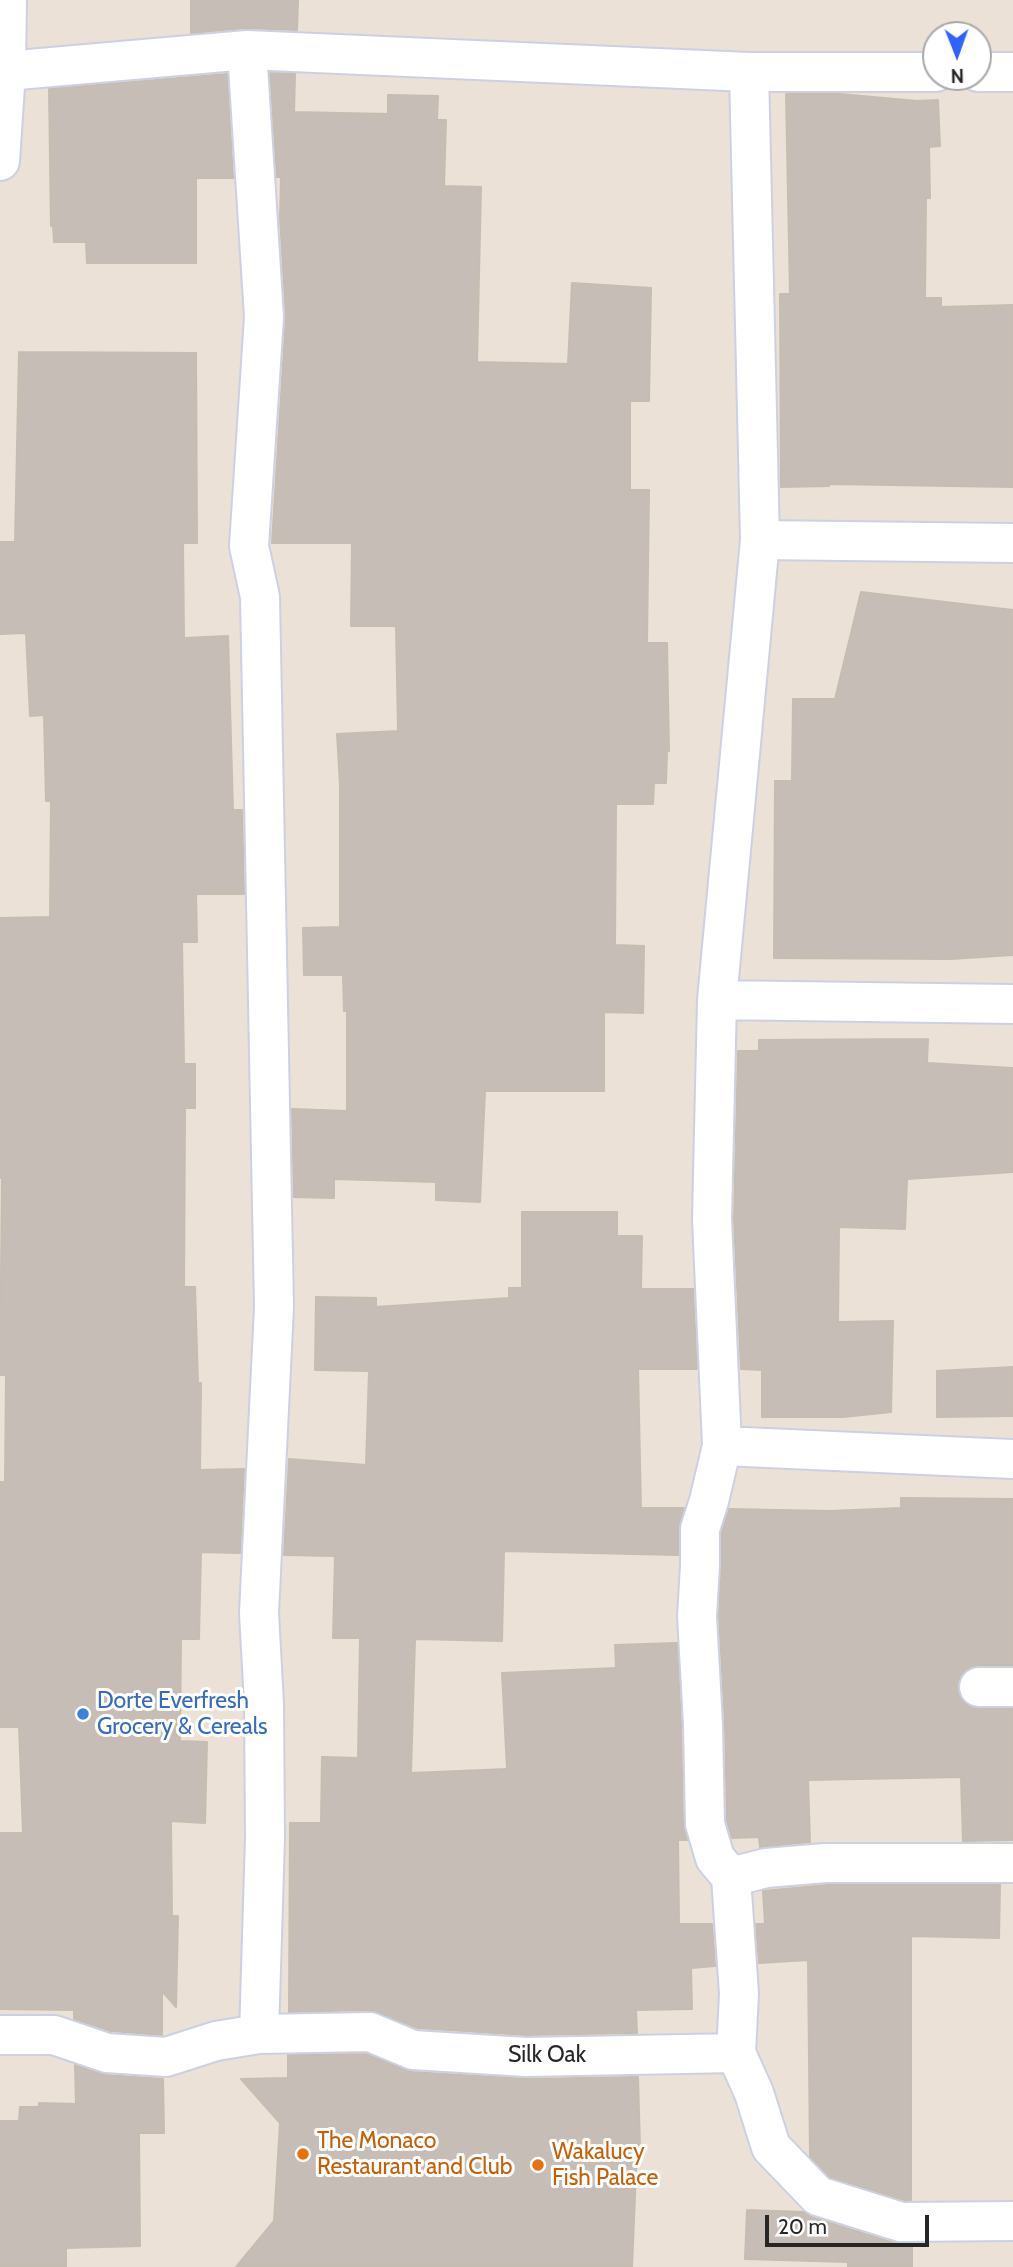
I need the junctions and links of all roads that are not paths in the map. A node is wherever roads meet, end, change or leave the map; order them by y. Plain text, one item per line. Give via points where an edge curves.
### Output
1 (7, 0) edge
2 (247, 50) junction
3 (6, 71) junction
4 (749, 72) junction
5 (922, 72) edge
6 (992, 72) edge
7 (1013, 72) edge
8 (0, 161) edge
9 (760, 540) junction
10 (1013, 543) edge
11 (717, 1000) junction
12 (1013, 1004) edge
13 (722, 1446) junction
14 (1013, 1459) edge
15 (1013, 1863) edge
16 (731, 1877) junction
17 (259, 2034) junction
18 (0, 2035) edge
19 (736, 2053) junction
20 (1013, 2221) edge

1 - 3 street
2 - 3 street
2 - 4 street
2 - 17 street via 264,317 249,546 260,597 274,1307 259,1613 265,1811
3 - 8 street
4 - 5 street
4 - 9 street
6 - 7 street
9 - 10 street
9 - 11 street
11 - 12 street
11 - 13 street via 712,1219
13 - 14 street
13 - 16 street via 700,1529 696,1616 705,1824 715,1858
15 - 16 street via 825,1863 766,1868
16 - 19 street via 739,1994
17 - 18 street, Silk Oak via 216,2041 166,2057 107,2053 54,2035
17 - 19 street, Silk Oak via 370,2032 413,2050 526,2057
19 - 20 street via 771,2147 818,2196 901,2222

